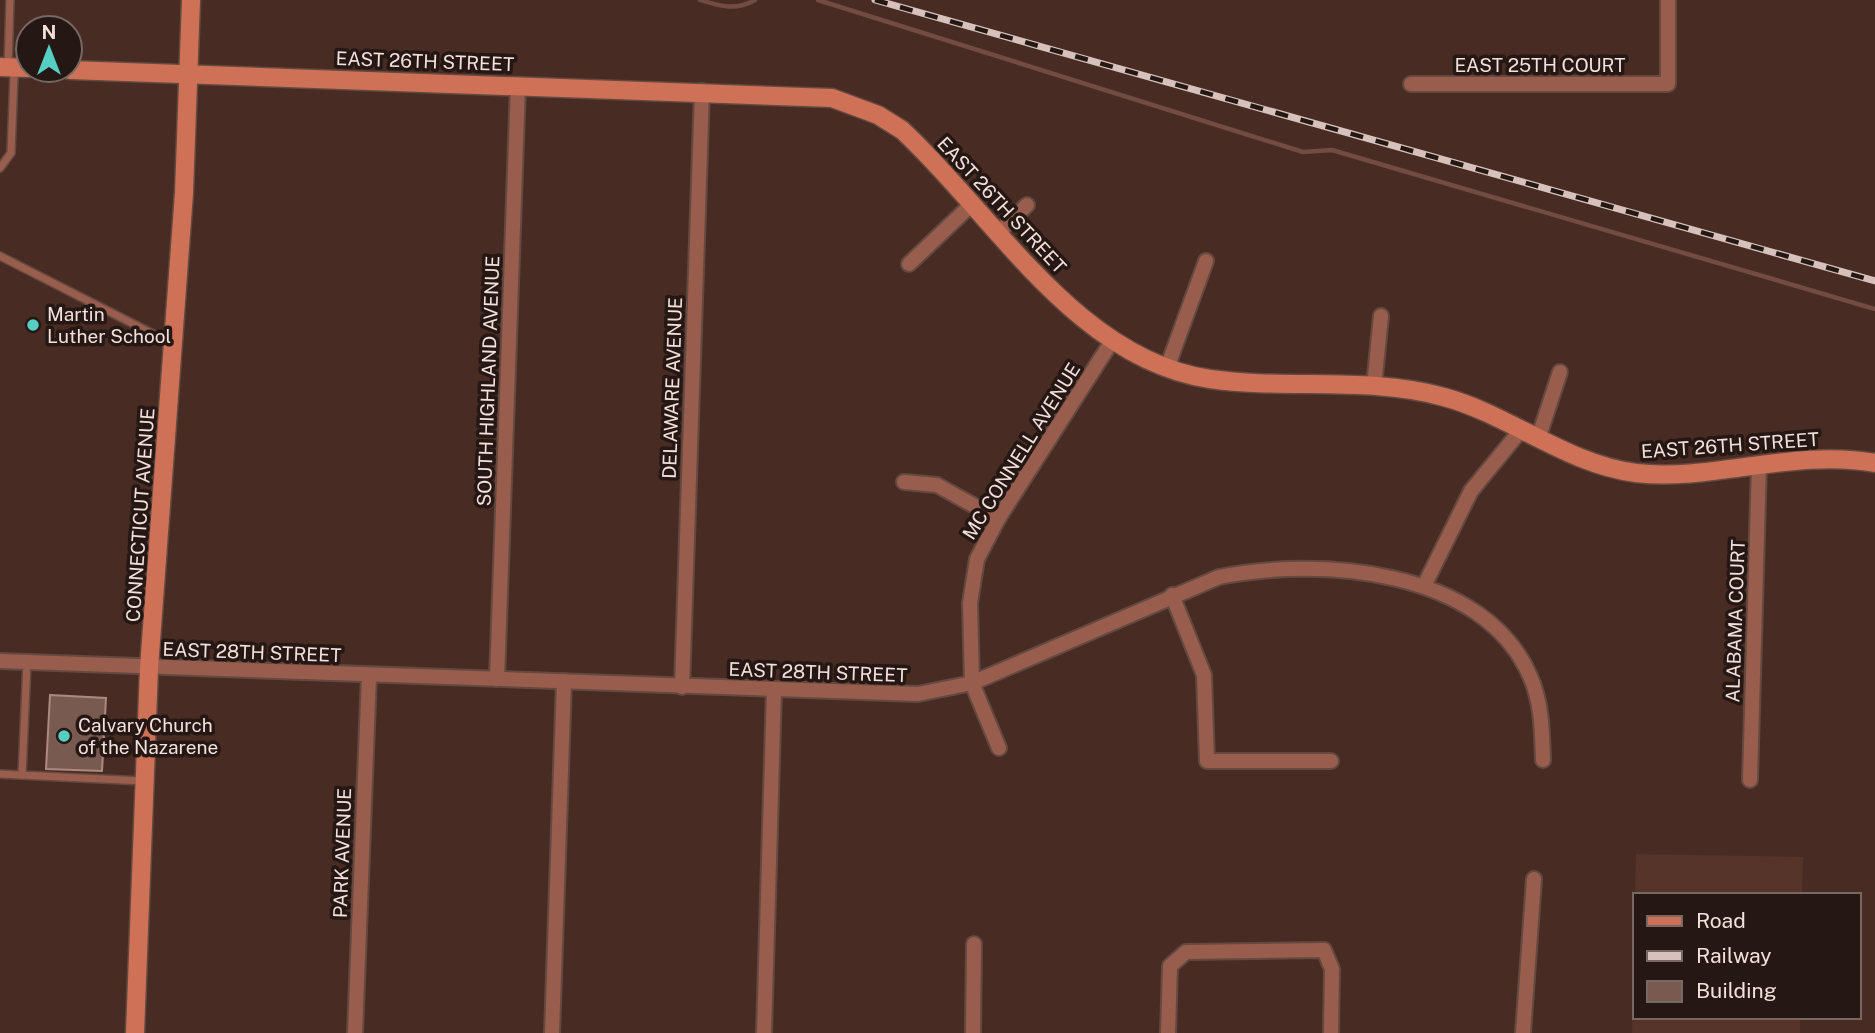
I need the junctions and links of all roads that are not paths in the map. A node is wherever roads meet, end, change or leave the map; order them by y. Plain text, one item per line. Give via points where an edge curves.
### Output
1 (10, 0) edge
2 (191, 0) edge
3 (1668, 0) edge
4 (4, 67) edge
5 (84, 70) edge
6 (189, 74) junction
7 (1411, 84) dead end
8 (518, 85) junction
9 (702, 91) junction
10 (2, 164) edge
11 (973, 203) junction
12 (1027, 205) dead end
13 (999, 232) junction
14 (0, 256) edge
15 (1206, 261) dead end
16 (909, 264) dead end
17 (1381, 316) dead end
18 (1112, 341) junction
19 (173, 345) junction
20 (1167, 368) junction
21 (1560, 372) dead end
22 (1374, 386) junction
23 (1521, 430) junction
24 (1538, 439) junction
25 (1875, 463) edge
26 (1759, 464) junction
27 (904, 482) dead end
28 (998, 519) junction
29 (1424, 586) junction
30 (1172, 595) junction
31 (0, 660) edge
32 (27, 662) junction
33 (149, 668) junction
34 (369, 675) junction
35 (497, 679) junction
36 (564, 681) junction
37 (972, 683) junction
38 (682, 687) junction
39 (774, 690) junction
40 (999, 748) dead end
41 (1543, 760) dead end
42 (1331, 761) dead end
43 (0, 774) edge
44 (22, 775) junction
45 (1749, 780) dead end
46 (145, 781) junction
47 (1534, 879) dead end
48 (974, 944) dead end
49 (135, 1033) edge
50 (355, 1033) edge
51 (552, 1033) edge
52 (764, 1033) edge
53 (973, 1033) edge
54 (1168, 1033) edge
55 (1331, 1033) edge
56 (1523, 1033) edge

1 - 4 lane
2 - 6 street, CONNECTICUT AVENUE
3 - 7 street, EAST 25TH COURT via 1668,84
4 - 10 lane via 14,75 11,153
5 - 6 street, EAST 26TH STREET
6 - 8 street, EAST 26TH STREET
6 - 19 street, CONNECTICUT AVENUE
8 - 9 street, EAST 26TH STREET
8 - 35 street, SOUTH HIGHLAND AVENUE
9 - 11 street, EAST 26TH STREET via 810,95 852,103 902,130
9 - 38 street, DELAWARE AVENUE
11 - 13 street, EAST 26TH STREET
11 - 16 street
12 - 13 street
13 - 18 street, EAST 26TH STREET via 1055,294
14 - 19 lane
15 - 20 street
17 - 22 street
18 - 20 street, EAST 26TH STREET
18 - 28 street, MC CONNELL AVENUE
19 - 33 street, CONNECTICUT AVENUE
20 - 22 street, EAST 26TH STREET via 1247,384
21 - 24 street
22 - 23 street, EAST 26TH STREET via 1446,397
23 - 24 street, EAST 26TH STREET
23 - 29 street via 1471,491
24 - 26 street, EAST 26TH STREET via 1586,461 1639,473
25 - 26 street, EAST 26TH STREET via 1840,459
26 - 45 street, ALABAMA COURT
27 - 28 street via 937,485
28 - 37 street, MC CONNELL AVENUE via 977,559 972,585
29 - 30 street, EAST 28TH STREET via 1381,574 1275,570 1219,577
29 - 41 street, EAST 28TH STREET via 1484,620 1516,651 1538,698
30 - 37 street, EAST 28TH STREET
30 - 42 street via 1204,675 1207,761
31 - 32 street, EAST 28TH STREET
32 - 33 street, EAST 28TH STREET
32 - 44 lane
33 - 34 street, EAST 28TH STREET
33 - 46 street, CONNECTICUT AVENUE
34 - 35 street, EAST 28TH STREET
34 - 50 street, PARK AVENUE
35 - 36 street, EAST 28TH STREET
36 - 38 street, EAST 28TH STREET
36 - 51 street
37 - 39 street, EAST 28TH STREET via 918,694
37 - 40 street, MC CONNELL AVENUE
38 - 39 street, EAST 28TH STREET
39 - 52 street
43 - 44 lane
44 - 46 lane
46 - 49 street, CONNECTICUT AVENUE
47 - 56 street
48 - 53 street
54 - 55 street via 1170,966 1186,952 1324,950 1332,969

